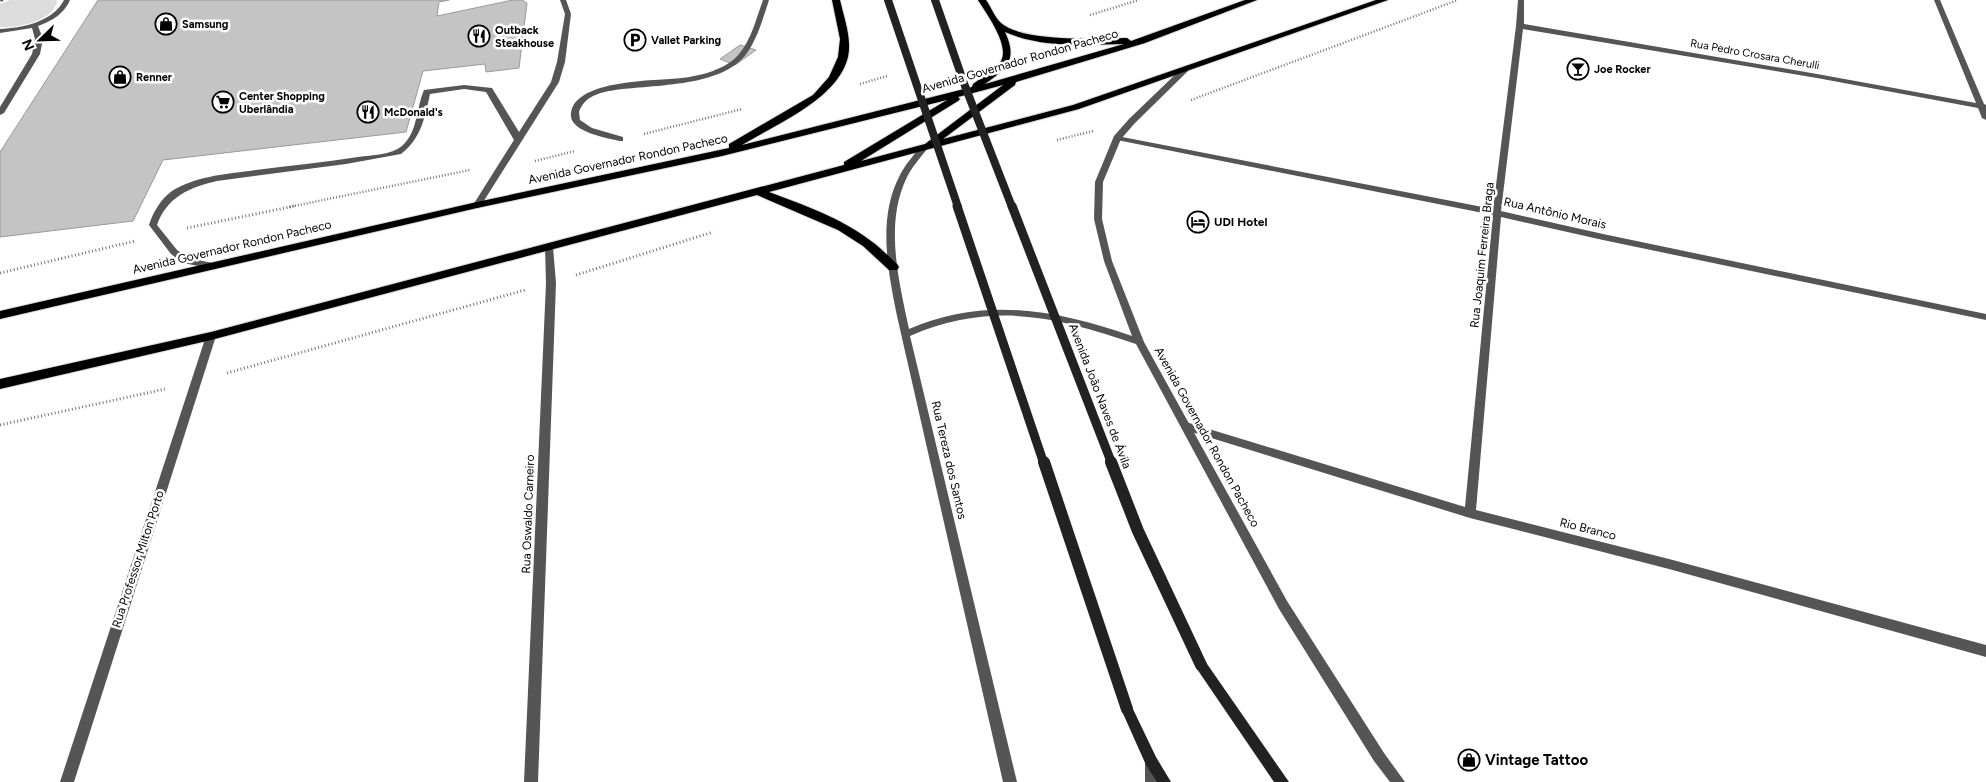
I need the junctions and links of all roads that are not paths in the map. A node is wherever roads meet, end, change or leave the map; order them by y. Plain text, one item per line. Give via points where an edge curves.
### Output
1 (71, 0) edge
2 (563, 0) edge
3 (766, 0) edge
4 (836, 0) edge
5 (888, 0) edge
6 (935, 0) edge
7 (982, 0) edge
8 (1252, 0) edge
9 (1384, 0) edge
10 (1521, 0) edge
11 (1937, 0) edge
12 (65, 4) edge
13 (34, 25) junction
14 (997, 25) junction
15 (1520, 26) junction
16 (0, 31) edge
17 (1142, 41) junction
18 (1184, 71) junction
19 (1018, 78) junction
20 (970, 91) junction
21 (1984, 107) edge
22 (0, 113) edge
23 (1986, 118) edge
24 (1117, 138) junction
25 (620, 139) dead end
26 (519, 141) junction
27 (923, 149) junction
28 (722, 153) junction
29 (837, 170) junction
30 (760, 192) junction
31 (478, 205) junction
32 (1498, 213) junction
33 (549, 247) junction
34 (214, 266) junction
35 (892, 267) junction
36 (0, 314) edge
37 (1986, 317) edge
38 (905, 334) junction
39 (211, 336) junction
40 (1139, 342) junction
41 (0, 384) edge
42 (1186, 426) junction
43 (1470, 513) junction
44 (1986, 651) edge
45 (1151, 761) junction
46 (67, 782) edge
47 (531, 782) edge
48 (1010, 782) edge
49 (1152, 782) edge
50 (1164, 782) edge
51 (1282, 782) edge
52 (1398, 782) edge

1 - 12 street
2 - 26 street via 568,14 558,74 553,88
3 - 25 street via 743,55 731,66 696,77 605,90 582,98 575,109 579,125
4 - 28 main road via 844,39 843,57 834,78 816,97
5 - 45 main road, bridge via 1127,709
6 - 51 main road, Avenida João Naves de Ávila, bridge via 965,86 1138,531 1202,666
7 - 14 main road
8 - 17 main road, Avenida Governador Rondon Pacheco
9 - 18 main road, Avenida Governador Rondon Pacheco
10 - 15 street, Rua Joaquim Ferreira Braga
11 - 21 street
12 - 13 street via 57,14
13 - 16 street
13 - 22 street via 39,39 36,54
14 - 17 main road via 1043,39
14 - 20 main road via 1008,48 1006,60
15 - 21 street, Rua Pedro Crosara Cherulli
15 - 32 street, Rua Joaquim Ferreira Braga
17 - 19 main road, Avenida Governador Rondon Pacheco
18 - 24 street, Avenida Governador Rondon Pacheco
18 - 27 main road, Avenida Governador Rondon Pacheco via 1076,107
19 - 20 main road, Avenida Governador Rondon Pacheco
19 - 27 main road
20 - 28 main road, Avenida Governador Rondon Pacheco
20 - 29 main road
21 - 23 street
24 - 32 street, Rua Antônio Morais
24 - 40 street, Avenida Governador Rondon Pacheco via 1099,182 1098,219 1108,261
26 - 31 street
26 - 34 street via 490,90 464,87 427,92 415,135 408,147 398,152 225,176 194,184 164,203 154,225 174,252 186,261
27 - 29 main road, Avenida Governador Rondon Pacheco
27 - 35 street, Rua Tereza dos Santos via 900,181 892,210
28 - 31 main road, Avenida Governador Rondon Pacheco
29 - 30 main road, Avenida Governador Rondon Pacheco
30 - 33 main road, Avenida Governador Rondon Pacheco
30 - 35 main road via 844,228 869,244
31 - 34 main road, Avenida Governador Rondon Pacheco
32 - 37 street, Rua Antônio Morais
32 - 43 street, Rua Joaquim Ferreira Braga
33 - 39 main road, Avenida Governador Rondon Pacheco
33 - 47 street, Rua Oswaldo Carneiro via 551,283
34 - 36 main road, Avenida Governador Rondon Pacheco
35 - 38 street, Rua Tereza dos Santos
38 - 40 street via 940,320 992,311 1045,314 1096,326
38 - 48 street, Rua Tereza dos Santos
39 - 41 main road, Avenida Governador Rondon Pacheco
39 - 46 street, Rua Professor Milton Porto
40 - 42 street, Avenida Governador Rondon Pacheco
42 - 43 street, Rio Branco
42 - 52 street, Avenida Governador Rondon Pacheco via 1283,605
43 - 44 street, Rio Branco
45 - 49 street
45 - 50 main road

